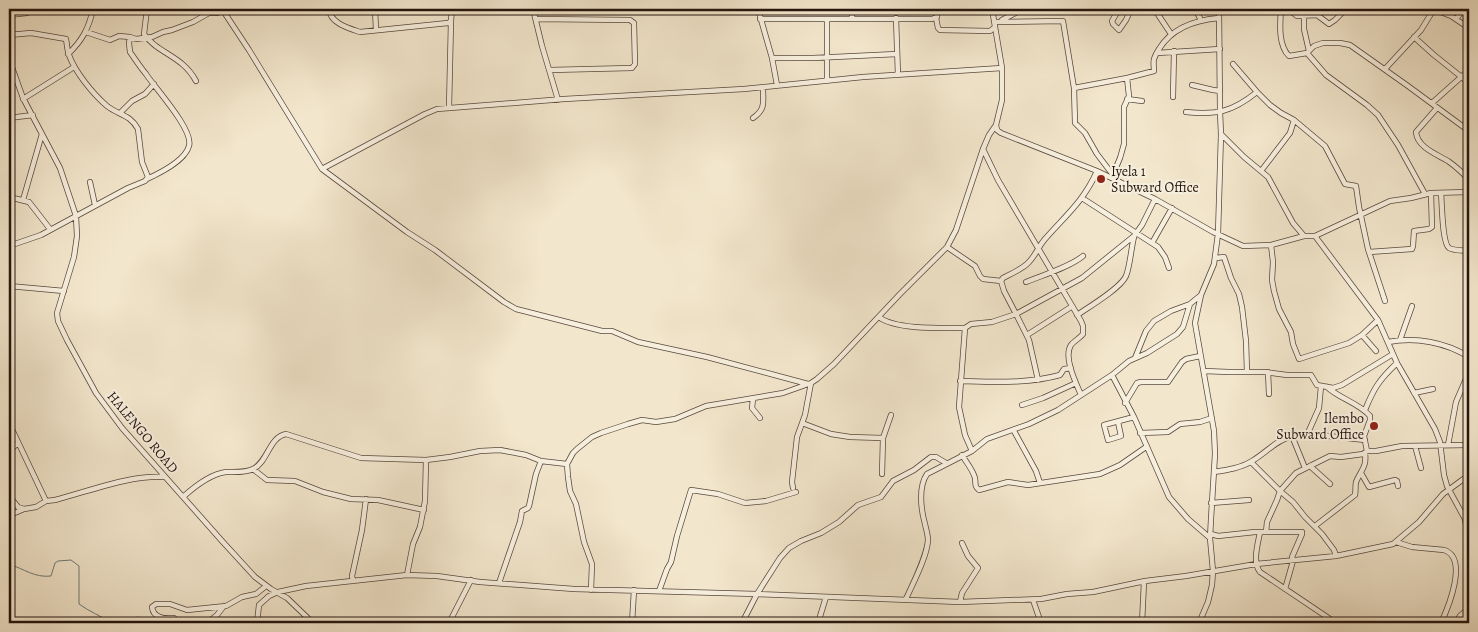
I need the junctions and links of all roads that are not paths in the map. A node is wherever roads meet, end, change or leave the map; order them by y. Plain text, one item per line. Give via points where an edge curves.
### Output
1 (93, 9) edge
2 (147, 9) edge
3 (329, 9) edge
4 (375, 9) edge
5 (452, 9) edge
6 (533, 9) edge
7 (758, 9) edge
8 (852, 9) edge
9 (937, 9) edge
10 (992, 9) edge
11 (1023, 9) edge
12 (1119, 9) edge
13 (1131, 9) edge
14 (1148, 9) edge
15 (1163, 9) edge
16 (1196, 9) edge
17 (1219, 9) edge
18 (1281, 9) edge
19 (1288, 9) edge
20 (1346, 9) edge
21 (1433, 9) edge
22 (1464, 9) edge
23 (223, 10) edge
24 (27, 13) dead end
25 (1157, 13) junction
26 (9, 15) edge
27 (1304, 17) junction
28 (827, 18) junction
29 (852, 18) junction
30 (896, 18) junction
31 (936, 18) junction
32 (1219, 18) junction
33 (536, 19) junction
34 (760, 19) junction
35 (1201, 20) junction
36 (1456, 20) junction
37 (451, 22) junction
38 (996, 23) junction
39 (1469, 28) edge
40 (376, 30) junction
41 (86, 32) junction
42 (1171, 34) junction
43 (9, 35) edge
44 (130, 37) junction
45 (146, 37) junction
46 (1414, 37) junction
47 (1220, 49) junction
48 (1174, 51) junction
49 (1308, 52) junction
50 (1157, 53) junction
51 (68, 54) junction
52 (897, 54) junction
53 (827, 57) junction
54 (772, 58) junction
55 (9, 59) edge
56 (1234, 64) dead end
57 (74, 67) junction
58 (1002, 68) junction
59 (1385, 69) junction
60 (550, 70) junction
61 (1469, 70) edge
62 (898, 75) junction
63 (1128, 78) junction
64 (1461, 78) junction
65 (196, 81) dead end
66 (828, 81) junction
67 (1469, 83) edge
68 (154, 84) junction
69 (777, 85) junction
70 (1192, 85) dead end
71 (763, 88) junction
72 (1074, 88) junction
73 (1220, 91) junction
74 (1257, 92) junction
75 (1174, 97) dead end
76 (23, 99) junction
77 (1127, 99) junction
78 (558, 100) junction
79 (1142, 101) dead end
80 (1432, 103) junction
81 (449, 108) junction
82 (1437, 108) junction
83 (121, 112) junction
84 (1186, 112) dead end
85 (1220, 112) junction
86 (33, 115) junction
87 (753, 118) dead end
88 (9, 119) edge
89 (1294, 120) junction
90 (996, 125) junction
91 (1469, 131) edge
92 (42, 134) junction
93 (1221, 134) junction
94 (983, 149) junction
95 (322, 169) junction
96 (1260, 170) junction
97 (1097, 171) junction
98 (1112, 177) junction
99 (147, 179) junction
100 (1469, 180) edge
101 (90, 182) dead end
102 (1469, 192) edge
103 (1431, 193) junction
104 (1441, 193) junction
105 (1425, 194) junction
106 (9, 197) edge
107 (1082, 198) junction
108 (23, 200) junction
109 (1156, 200) junction
110 (95, 205) junction
111 (1172, 208) junction
112 (1360, 214) junction
113 (76, 216) junction
114 (50, 229) junction
115 (1218, 234) junction
116 (1135, 235) junction
117 (1304, 236) junction
118 (1315, 236) junction
119 (1152, 244) junction
120 (1271, 245) junction
121 (9, 246) edge
122 (947, 247) junction
123 (1038, 249) junction
124 (1469, 251) edge
125 (1369, 252) junction
126 (1083, 256) dead end
127 (1216, 258) junction
128 (1169, 268) dead end
129 (1051, 272) junction
130 (1001, 281) junction
131 (1026, 282) dead end
132 (9, 286) edge
133 (1063, 289) junction
134 (64, 291) junction
135 (1201, 295) junction
136 (1385, 301) dead end
137 (1190, 304) junction
138 (1412, 306) dead end
139 (1071, 307) junction
140 (1016, 314) junction
141 (1077, 315) junction
142 (879, 317) junction
143 (1378, 320) junction
144 (965, 328) junction
145 (1028, 335) junction
146 (1362, 335) junction
147 (1400, 340) junction
148 (1388, 342) junction
149 (1376, 352) dead end
150 (1393, 354) junction
151 (1200, 356) junction
152 (1469, 357) edge
153 (1134, 358) junction
154 (1397, 363) junction
155 (1072, 368) junction
156 (1204, 371) junction
157 (1247, 372) junction
158 (1268, 372) junction
159 (1469, 372) edge
160 (1112, 375) junction
161 (1038, 380) junction
162 (960, 381) junction
163 (809, 383) junction
164 (1076, 383) junction
165 (1321, 386) junction
166 (1327, 387) junction
167 (1433, 389) dead end
168 (1414, 393) junction
169 (1269, 394) dead end
170 (1081, 395) junction
171 (754, 399) junction
172 (1125, 403) junction
173 (1022, 404) dead end
174 (1365, 410) junction
175 (891, 415) dead end
176 (1134, 417) junction
177 (760, 418) dead end
178 (1212, 418) junction
179 (1118, 422) junction
180 (9, 423) edge
181 (802, 423) junction
182 (1014, 431) junction
183 (1140, 433) junction
184 (1307, 435) junction
185 (1292, 436) junction
186 (883, 438) junction
187 (1365, 440) junction
188 (18, 443) junction
189 (1448, 445) junction
190 (1469, 445) edge
191 (1415, 446) junction
192 (1440, 446) junction
193 (1146, 447) junction
194 (9, 451) edge
195 (972, 451) junction
196 (1366, 452) junction
197 (962, 455) junction
198 (426, 460) junction
199 (541, 461) junction
200 (1251, 462) junction
201 (567, 464) junction
202 (946, 464) junction
203 (1308, 467) junction
204 (1421, 468) dead end
205 (253, 469) junction
206 (1214, 472) junction
207 (1361, 473) junction
208 (882, 474) dead end
209 (1469, 475) edge
210 (165, 477) junction
211 (1040, 483) junction
212 (1330, 484) dead end
213 (1398, 486) dead end
214 (1448, 489) junction
215 (1280, 491) junction
216 (9, 496) edge
217 (183, 498) junction
218 (366, 500) junction
219 (1249, 500) dead end
220 (46, 501) junction
221 (1211, 503) junction
222 (24, 509) junction
223 (424, 510) junction
224 (10, 515) dead end
225 (1314, 526) junction
226 (1260, 532) junction
227 (1266, 532) junction
228 (1210, 536) junction
229 (1469, 541) edge
230 (1396, 542) junction
231 (962, 543) dead end
232 (1336, 556) junction
233 (1293, 561) junction
234 (1256, 564) junction
235 (1213, 571) junction
236 (408, 575) junction
237 (472, 580) junction
238 (353, 581) junction
239 (1144, 582) junction
240 (499, 583) junction
241 (266, 586) junction
242 (1285, 589) junction
243 (591, 590) junction
244 (634, 590) junction
245 (278, 592) junction
246 (659, 592) junction
247 (757, 594) junction
248 (826, 597) junction
249 (906, 600) junction
250 (1032, 600) junction
251 (960, 602) junction
252 (224, 606) junction
253 (1469, 608) edge
254 (178, 623) edge
255 (207, 623) edge
256 (257, 623) edge
257 (313, 623) edge
258 (449, 623) edge
259 (632, 623) edge
260 (742, 623) edge
261 (818, 623) edge
262 (1041, 623) edge
263 (1142, 623) edge
264 (1199, 623) edge
265 (1336, 623) edge
266 (1441, 623) edge
267 (1455, 623) edge

1 - 41 street
2 - 45 street via 143,31
3 - 40 street via 331,18 351,29 360,32
4 - 40 street
5 - 37 street
6 - 33 street
7 - 34 street
8 - 29 street
9 - 31 street
10 - 38 street
11 - 38 street
12 - 13 street via 1112,21 1119,30
14 - 25 street
15 - 25 street
16 - 35 street
17 - 32 street
18 - 49 street via 1280,35 1287,55
19 - 27 street
20 - 27 street via 1329,24 1317,15
21 - 36 street
21 - 46 street
22 - 36 street
23 - 45 street
23 - 95 street
24 - 26 street
25 - 42 street
27 - 49 street
28 - 29 street
28 - 34 street
28 - 53 street
29 - 30 street
30 - 31 street
30 - 52 street
31 - 38 street via 940,30 990,31
32 - 35 street
32 - 47 street
33 - 60 street
33 - 60 street via 634,22 635,64 632,68
34 - 54 street
35 - 42 street
36 - 39 street
37 - 40 street
37 - 81 street
38 - 58 street
38 - 72 street via 1063,21
41 - 44 street via 110,40 119,36
41 - 51 street
42 - 50 street
43 - 51 street via 30,33 65,39
44 - 45 street
44 - 68 street via 130,52
45 - 65 street via 185,66
46 - 59 street
46 - 64 street
47 - 48 street
47 - 73 street
48 - 50 street
48 - 75 street
49 - 59 street via 1323,43 1350,45
49 - 105 street via 1326,75 1378,115
50 - 63 street via 1154,71
51 - 57 street
52 - 53 street
52 - 62 street
53 - 54 street
53 - 66 street
54 - 69 street
55 - 76 street, HALENGO ROAD
56 - 74 street
57 - 76 street
57 - 83 street via 107,106
58 - 62 street
58 - 90 street via 1002,100
59 - 80 street
60 - 78 street
61 - 64 street
62 - 66 street
63 - 72 street
63 - 77 street
64 - 67 street
64 - 80 street
66 - 69 street
68 - 83 street
68 - 99 street via 184,127 190,144 183,156
69 - 71 street
70 - 73 street
71 - 78 street
71 - 87 street via 763,108
72 - 98 street via 1075,123 1085,133
73 - 85 street
74 - 85 street via 1231,109
74 - 89 street
76 - 86 street, HALENGO ROAD
77 - 79 street
77 - 98 street via 1123,150
78 - 81 street
80 - 82 street
81 - 95 street via 431,111
82 - 91 street
82 - 100 street via 1416,136 1432,153 1448,161
83 - 99 street via 133,120 138,129
84 - 85 street
85 - 93 street
86 - 88 street
86 - 92 street, HALENGO ROAD
89 - 96 street via 1290,132
89 - 112 street via 1325,146 1345,184 1356,186
90 - 94 street
90 - 97 street via 1001,133
92 - 108 street
92 - 113 street, HALENGO ROAD via 60,168
93 - 96 street
93 - 115 street
94 - 122 street via 956,230
94 - 123 street
95 - 163 street via 516,309
96 - 117 street via 1271,181 1293,223
97 - 98 street
97 - 107 street
98 - 109 street
99 - 110 street
101 - 110 street
102 - 104 street
103 - 104 street
103 - 105 street
103 - 125 street via 1432,227 1414,231 1412,249
104 - 124 street via 1447,246
105 - 112 street via 1390,201
106 - 108 street
107 - 116 street
107 - 123 street
108 - 114 street via 31,204
109 - 111 street
109 - 116 street
110 - 113 street
111 - 115 street
111 - 119 street
112 - 118 street
112 - 125 street
113 - 114 street
113 - 134 street, HALENGO ROAD via 74,257
114 - 121 street
115 - 120 street via 1246,247
115 - 127 street
116 - 119 street
116 - 133 street via 1082,278
116 - 141 street via 1123,280
117 - 118 street
117 - 120 street
118 - 143 street
119 - 128 street via 1162,252
120 - 146 street via 1274,291 1298,358 1349,343
122 - 130 street via 975,266 984,279
122 - 142 street
123 - 129 street
123 - 130 street via 1033,258
125 - 136 street
126 - 129 street
127 - 135 street
127 - 157 street via 1224,257 1240,299
129 - 131 street
129 - 133 street
130 - 140 street
132 - 134 street
133 - 139 street
133 - 140 street
134 - 210 street, HALENGO ROAD via 58,308 58,321 72,349 103,404
135 - 137 street
135 - 151 street via 1195,322
137 - 153 street via 1154,321
137 - 153 street via 1181,330
138 - 147 street
139 - 141 street
139 - 145 street
140 - 144 street
140 - 145 street
141 - 155 street via 1084,330 1069,350
142 - 144 street via 902,326
142 - 163 street via 834,364
143 - 146 street
143 - 148 street
144 - 162 street
145 - 161 street
146 - 149 street
147 - 148 street
147 - 152 street via 1439,343
148 - 150 street
150 - 154 street
150 - 166 street via 1338,387
151 - 156 street
151 - 172 street via 1182,362 1168,382 1137,383
153 - 160 street
154 - 168 street
154 - 174 street via 1372,391
155 - 161 street via 1066,368 1060,375
155 - 164 street
156 - 157 street
156 - 178 street
157 - 158 street
158 - 165 street via 1288,376 1311,375
158 - 169 street
159 - 189 street via 1456,402
160 - 170 street
160 - 172 street
161 - 162 street via 1001,383
162 - 195 street via 959,406
163 - 171 street
163 - 181 street
164 - 170 street
164 - 173 street
165 - 166 street
165 - 184 street via 1318,408
166 - 174 street
167 - 168 street
168 - 192 street via 1435,429
170 - 182 street via 1044,418
171 - 177 street via 752,408
171 - 201 street via 706,406 675,419 642,420 601,433 577,449
172 - 176 street
174 - 187 street via 1371,418
175 - 186 street
176 - 179 street
176 - 183 street
178 - 183 street via 1180,424 1168,432
178 - 206 street
179 - 179 street via 1103,426 1108,440 1121,436
180 - 188 street
181 - 186 street via 831,434
181 - 246 street via 797,437 794,490 766,501 745,503 691,490
182 - 195 street via 987,439
182 - 211 street
183 - 193 street
184 - 185 street
184 - 187 street
185 - 200 street via 1271,446
185 - 203 street via 1300,457
186 - 208 street
187 - 196 street
188 - 194 street
188 - 220 street
189 - 190 street
189 - 192 street
191 - 192 street
191 - 196 street
191 - 204 street
192 - 214 street
193 - 211 street via 1120,466 1100,474
193 - 228 street via 1169,497
195 - 197 street
196 - 203 street via 1330,456
196 - 207 street via 1366,463
197 - 202 street
197 - 211 street via 978,490 1008,482
198 - 199 street via 500,450
198 - 205 street via 361,458 286,434 278,438
198 - 223 street
199 - 201 street
199 - 240 street via 529,506 522,511
200 - 206 street
200 - 215 street
201 - 243 street via 570,490 592,564
202 - 247 street via 929,458 893,481 881,498 858,504 821,533 789,548
202 - 249 street via 927,474 922,485 928,540
203 - 212 street
203 - 215 street via 1292,476
205 - 217 street via 214,475
205 - 218 street via 267,480 295,481 344,498
206 - 221 street
207 - 213 street via 1369,487 1395,480
207 - 225 street via 1355,484 1355,495
209 - 214 street
210 - 217 street, HALENGO ROAD
210 - 220 street via 127,481
214 - 229 street via 1465,519
214 - 230 street
215 - 225 street
215 - 227 street
216 - 222 street
217 - 241 street, HALENGO ROAD
218 - 223 street
218 - 238 street
219 - 221 street
220 - 222 street
221 - 228 street
222 - 224 street
223 - 236 street via 413,544
225 - 232 street
226 - 227 street
226 - 228 street
226 - 234 street
227 - 233 street via 1302,533
228 - 235 street
230 - 232 street
230 - 266 street via 1444,550 1451,555 1456,580
231 - 251 street via 978,568
232 - 233 street
233 - 234 street
233 - 242 street
234 - 235 street
234 - 242 street via 1260,572
235 - 239 street
235 - 264 street via 1210,598
236 - 237 street
236 - 238 street
237 - 240 street
237 - 258 street
238 - 245 street
239 - 250 street
239 - 263 street
240 - 243 street
241 - 245 street, HALENGO ROAD
241 - 252 street via 256,594
242 - 265 street
243 - 244 street
244 - 246 street
244 - 259 street
245 - 256 street via 259,604
245 - 257 street, HALENGO ROAD
246 - 247 street
247 - 248 street
247 - 260 street
248 - 249 street
248 - 261 street
249 - 251 street
250 - 251 street
250 - 262 street
252 - 254 street via 187,610 170,604 152,606 160,617 174,618
252 - 255 street
253 - 267 street

